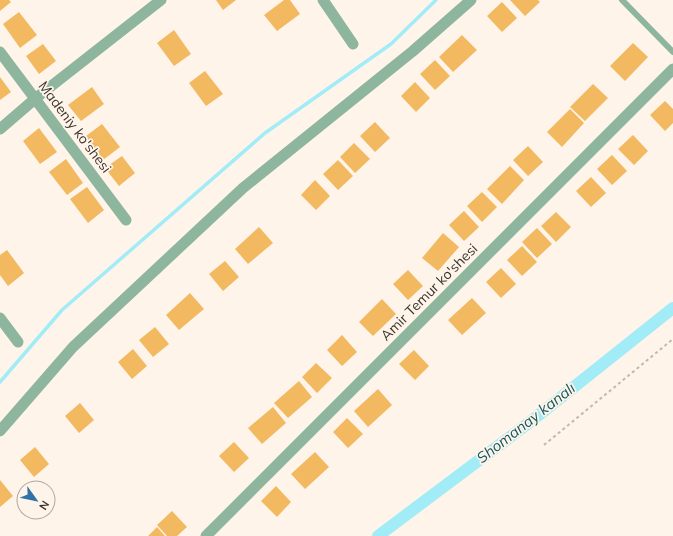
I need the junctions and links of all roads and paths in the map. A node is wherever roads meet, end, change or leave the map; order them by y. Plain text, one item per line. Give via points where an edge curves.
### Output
1 (161, 0) edge
2 (323, 0) edge
3 (471, 0) edge
4 (622, 0) edge
5 (353, 44) dead end
6 (0, 52) edge
7 (673, 52) edge
8 (673, 69) edge
9 (36, 98) junction
10 (0, 129) edge
11 (126, 220) dead end
12 (0, 318) edge
13 (673, 339) edge
14 (18, 342) dead end
15 (0, 430) edge
16 (544, 445) dead end
17 (206, 536) edge

1 - 9 street
2 - 5 street
3 - 15 street via 413,51 243,188 73,347
4 - 7 lane
6 - 9 street, Madeniy ko'shesi
8 - 17 street, Amir Temur ko'shesi
9 - 10 street
9 - 11 street, Madeniy ko'shesi
12 - 14 street
13 - 16 path

